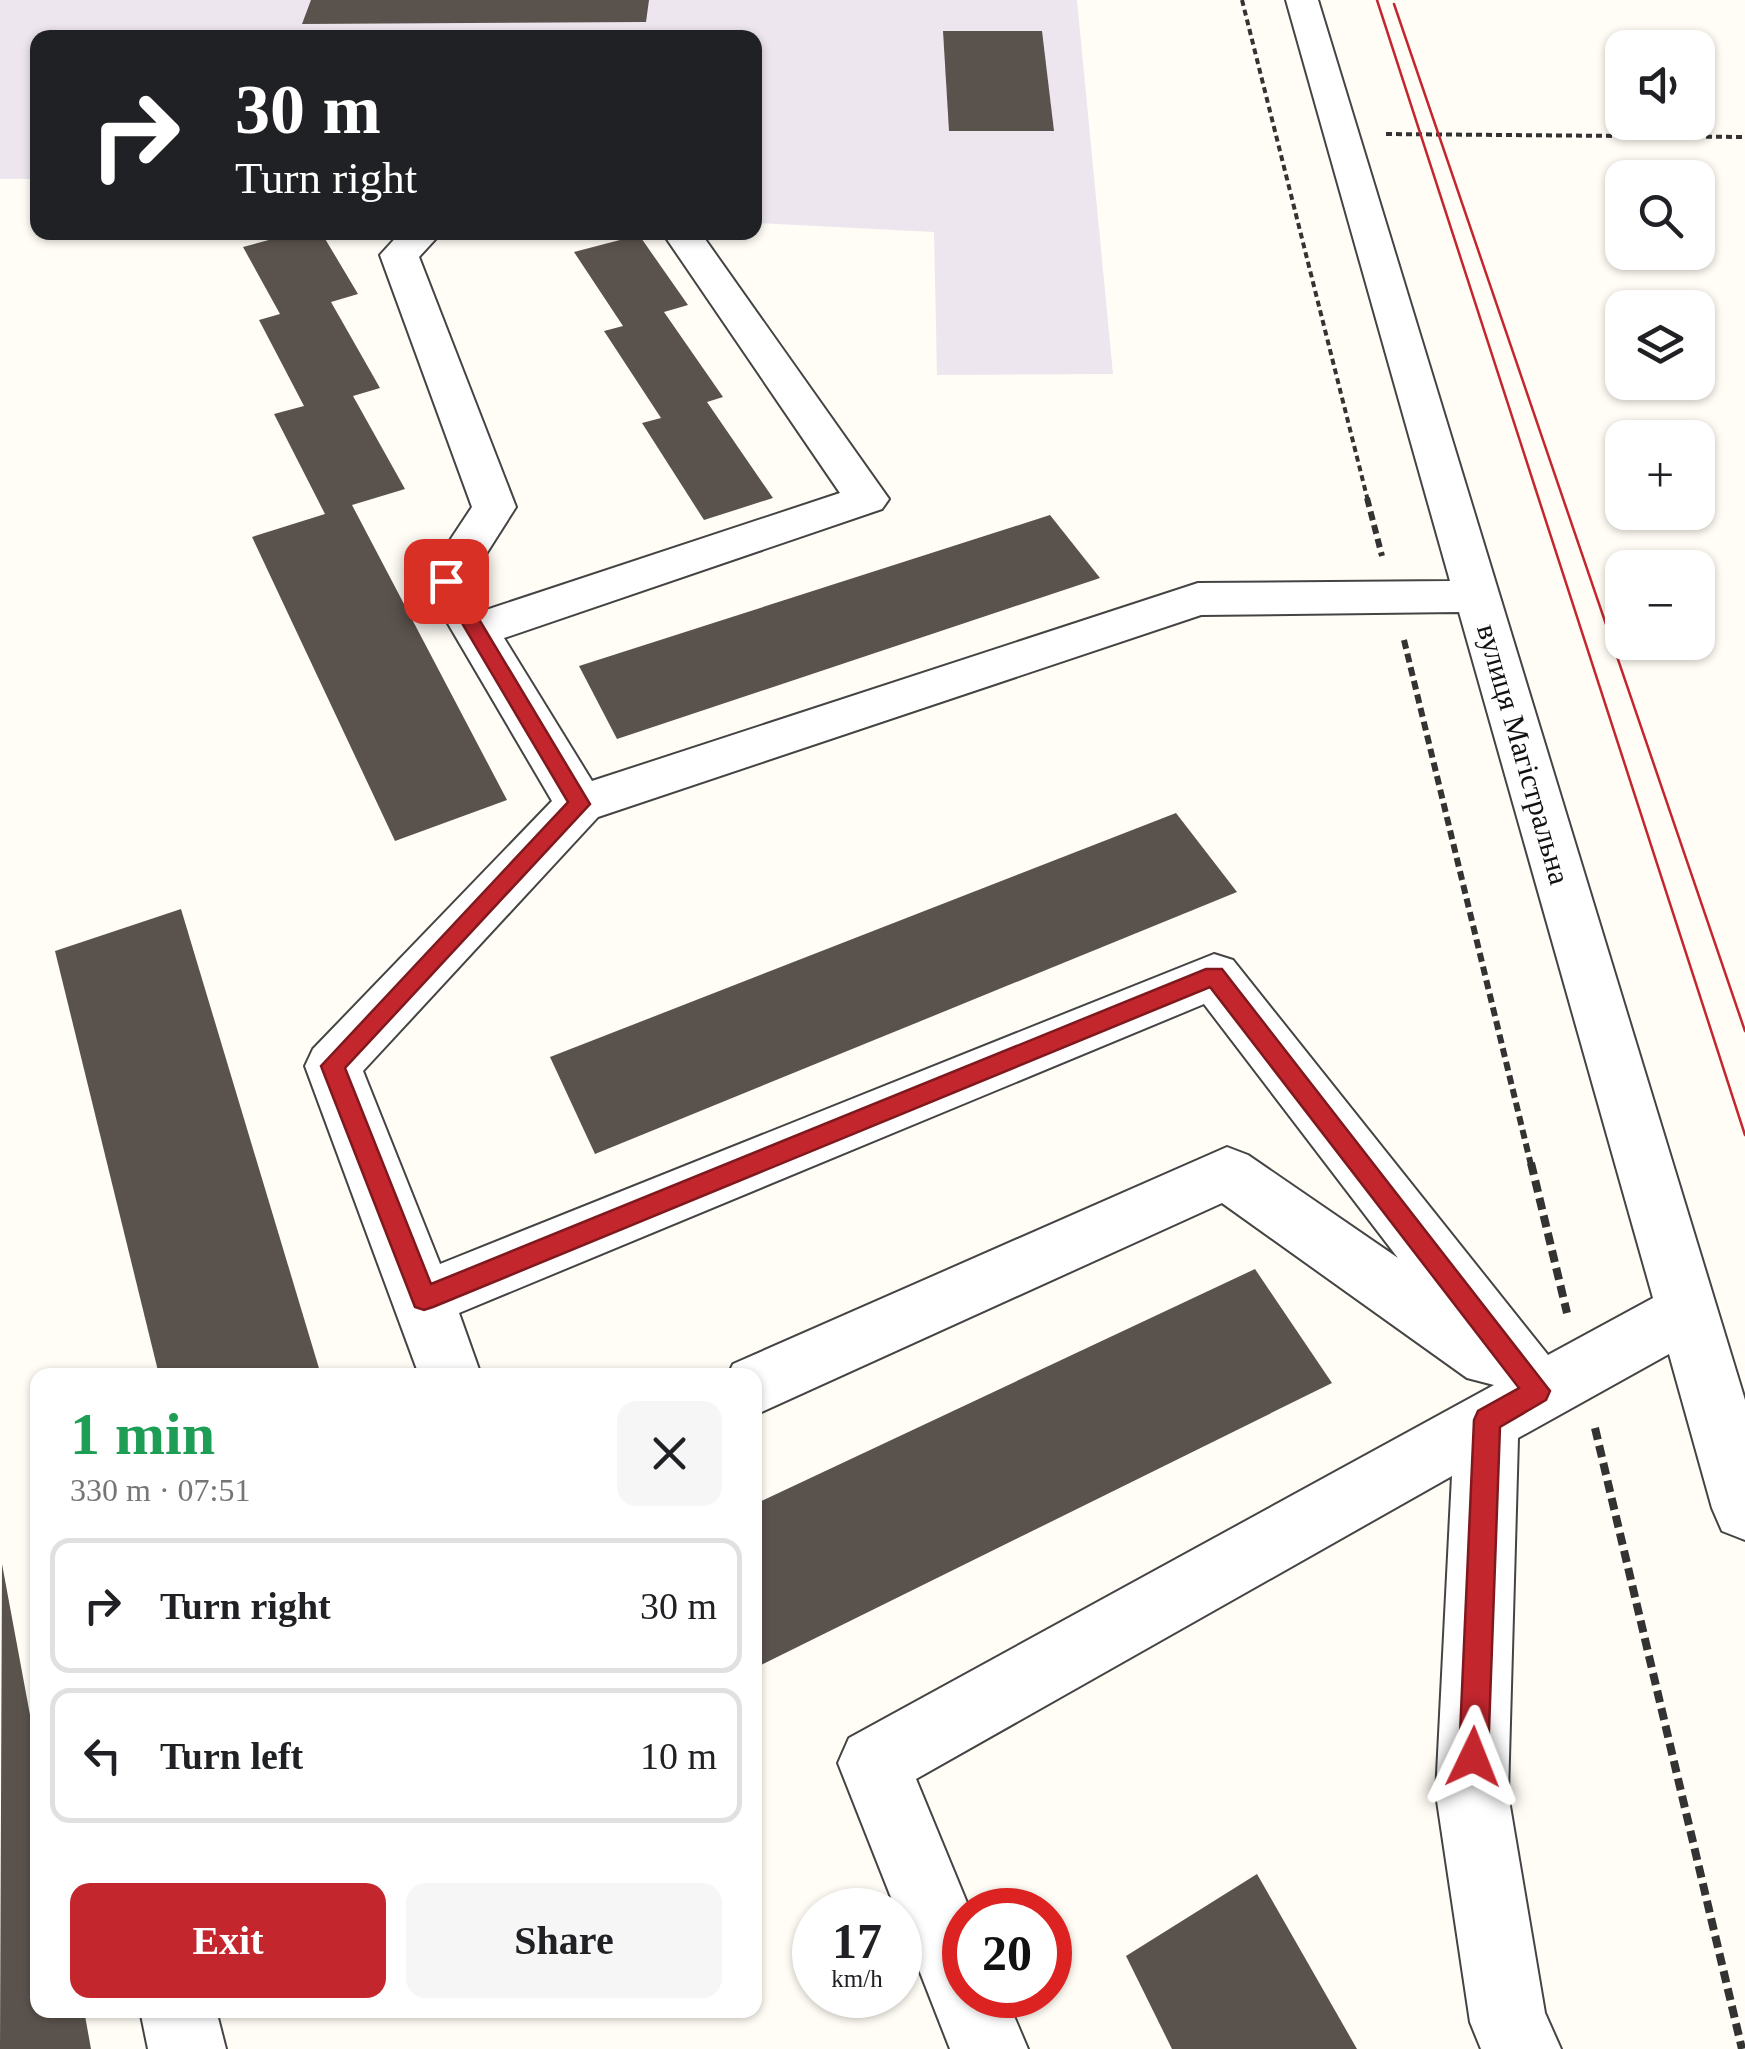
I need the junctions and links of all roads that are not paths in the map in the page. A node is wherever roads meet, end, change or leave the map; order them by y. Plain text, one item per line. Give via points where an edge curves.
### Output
1 (1302, 0) edge
2 (415, 240) edge
3 (686, 240) edge
4 (1478, 596) junction
5 (476, 630) junction
6 (580, 804) junction
7 (424, 1299) junction
8 (1688, 1312) junction
9 (448, 1368) edge
10 (762, 1382) edge
11 (1535, 1393) junction
12 (1745, 1508) edge
13 (942, 1933) edge
14 (180, 2018) edge
15 (976, 2018) edge
16 (187, 2049) edge
17 (988, 2049) edge
18 (1522, 2049) edge

1 - 4 street, вулиця Магістральна
2 - 5 street via 399,255 494,507 446,581
3 - 5 street via 867,499
4 - 6 street via 1198,599
4 - 8 street, вулиця Магістральна
5 - 6 street
6 - 7 street via 333,1066
7 - 9 street
7 - 11 street via 1214,976
8 - 11 street
8 - 12 street, вулиця Магістральна
10 - 11 street via 1227,1173
11 - 13 street via 874,1763
11 - 18 street via 1472,1794 1508,2022
14 - 16 street
15 - 17 street

